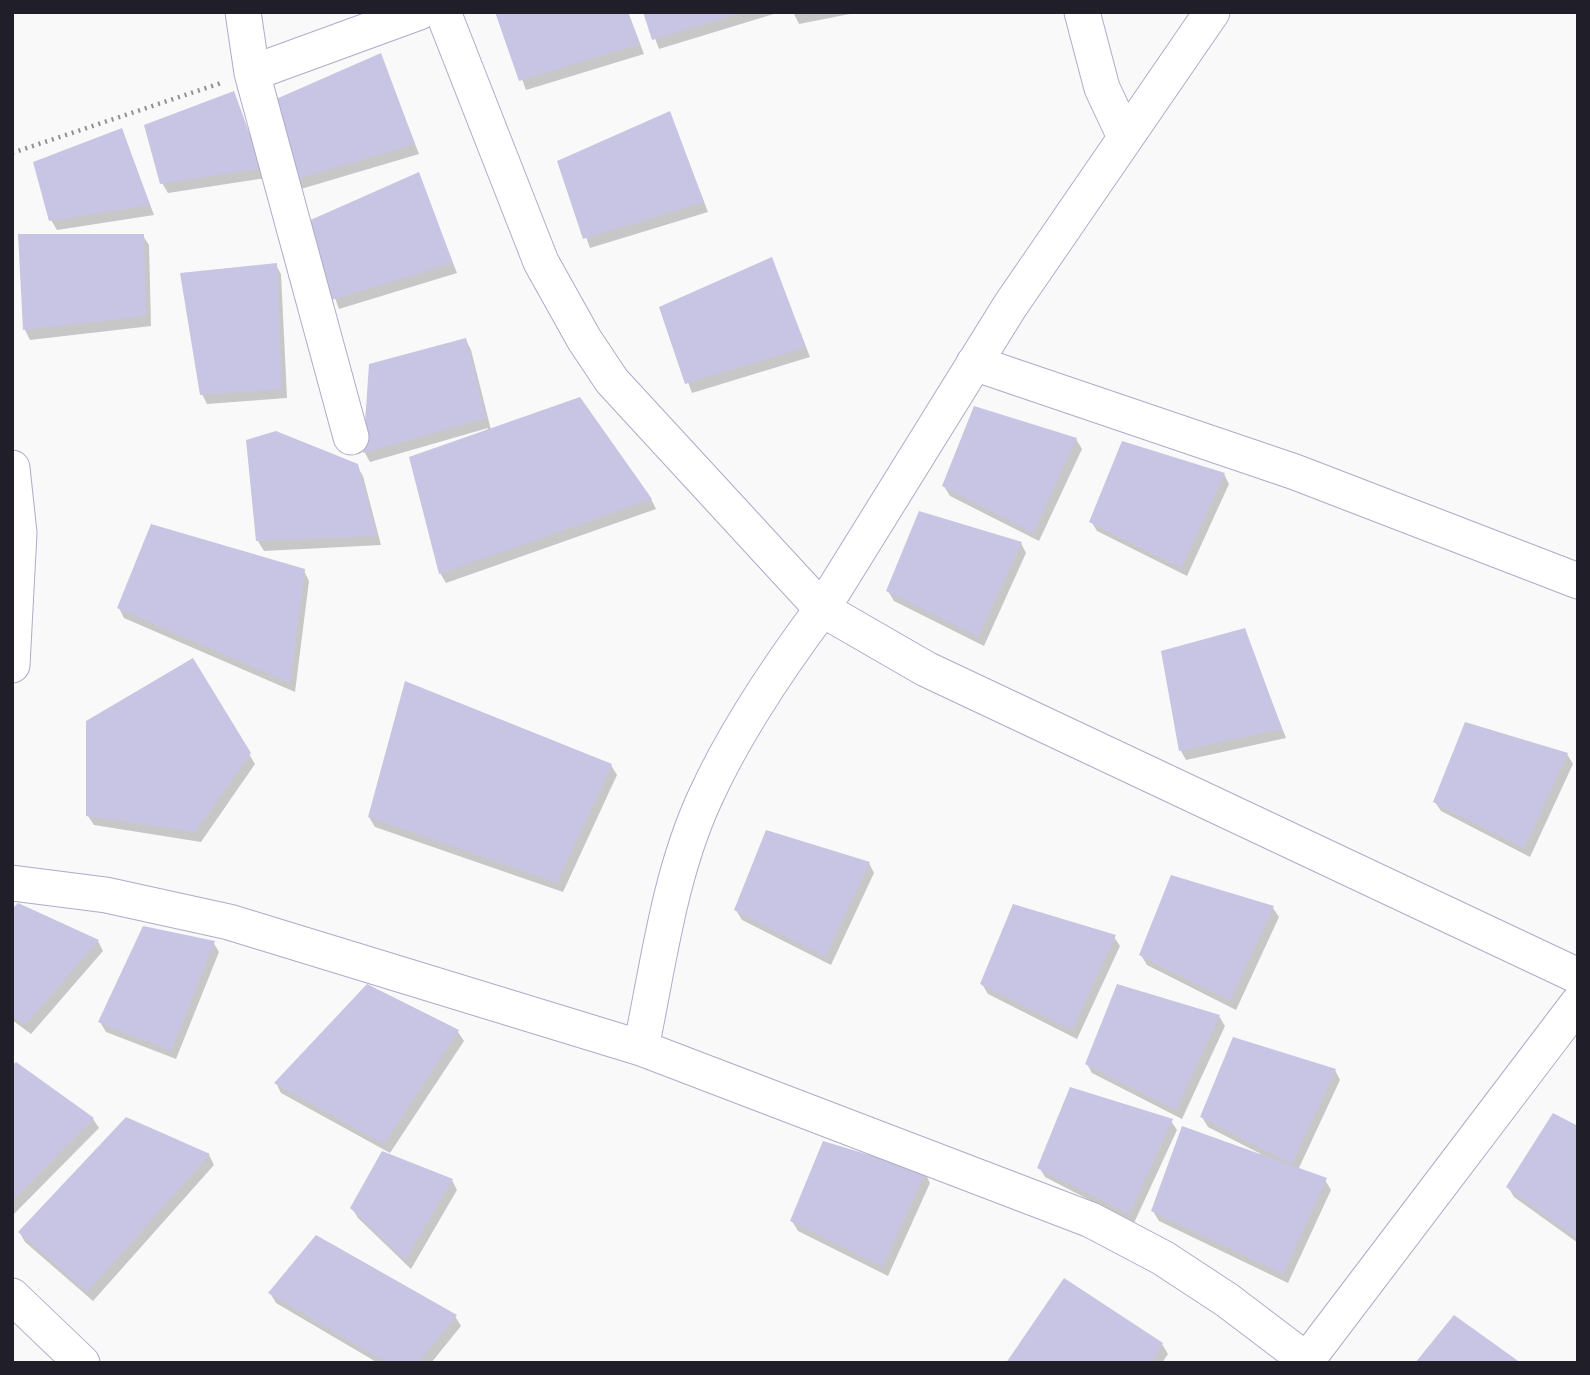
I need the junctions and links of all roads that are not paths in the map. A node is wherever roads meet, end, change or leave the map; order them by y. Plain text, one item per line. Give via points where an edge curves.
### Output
1 (243, 12) edge
2 (419, 12) edge
3 (443, 12) edge
4 (1082, 12) edge
5 (1212, 12) edge
6 (251, 73) junction
7 (1125, 136) junction
8 (974, 363) junction
9 (351, 437) dead end
10 (12, 468) edge
11 (1578, 581) edge
12 (822, 609) junction
13 (12, 665) edge
14 (12, 883) edge
15 (1578, 976) edge
16 (1578, 1003) edge
17 (641, 1048) junction
18 (12, 1296) edge
19 (1308, 1361) edge
20 (82, 1363) edge

1 - 6 street
2 - 6 street
3 - 12 street via 541,262 584,339 612,381
4 - 7 street via 1102,88
5 - 7 street
6 - 9 street
7 - 8 street
8 - 11 street via 1295,472
8 - 12 street
10 - 13 street via 19,533
12 - 15 street via 926,669
12 - 17 street via 734,742 704,800 679,873
14 - 17 street via 106,895 229,922
16 - 19 street
17 - 19 street via 1091,1220 1163,1258
18 - 20 street

